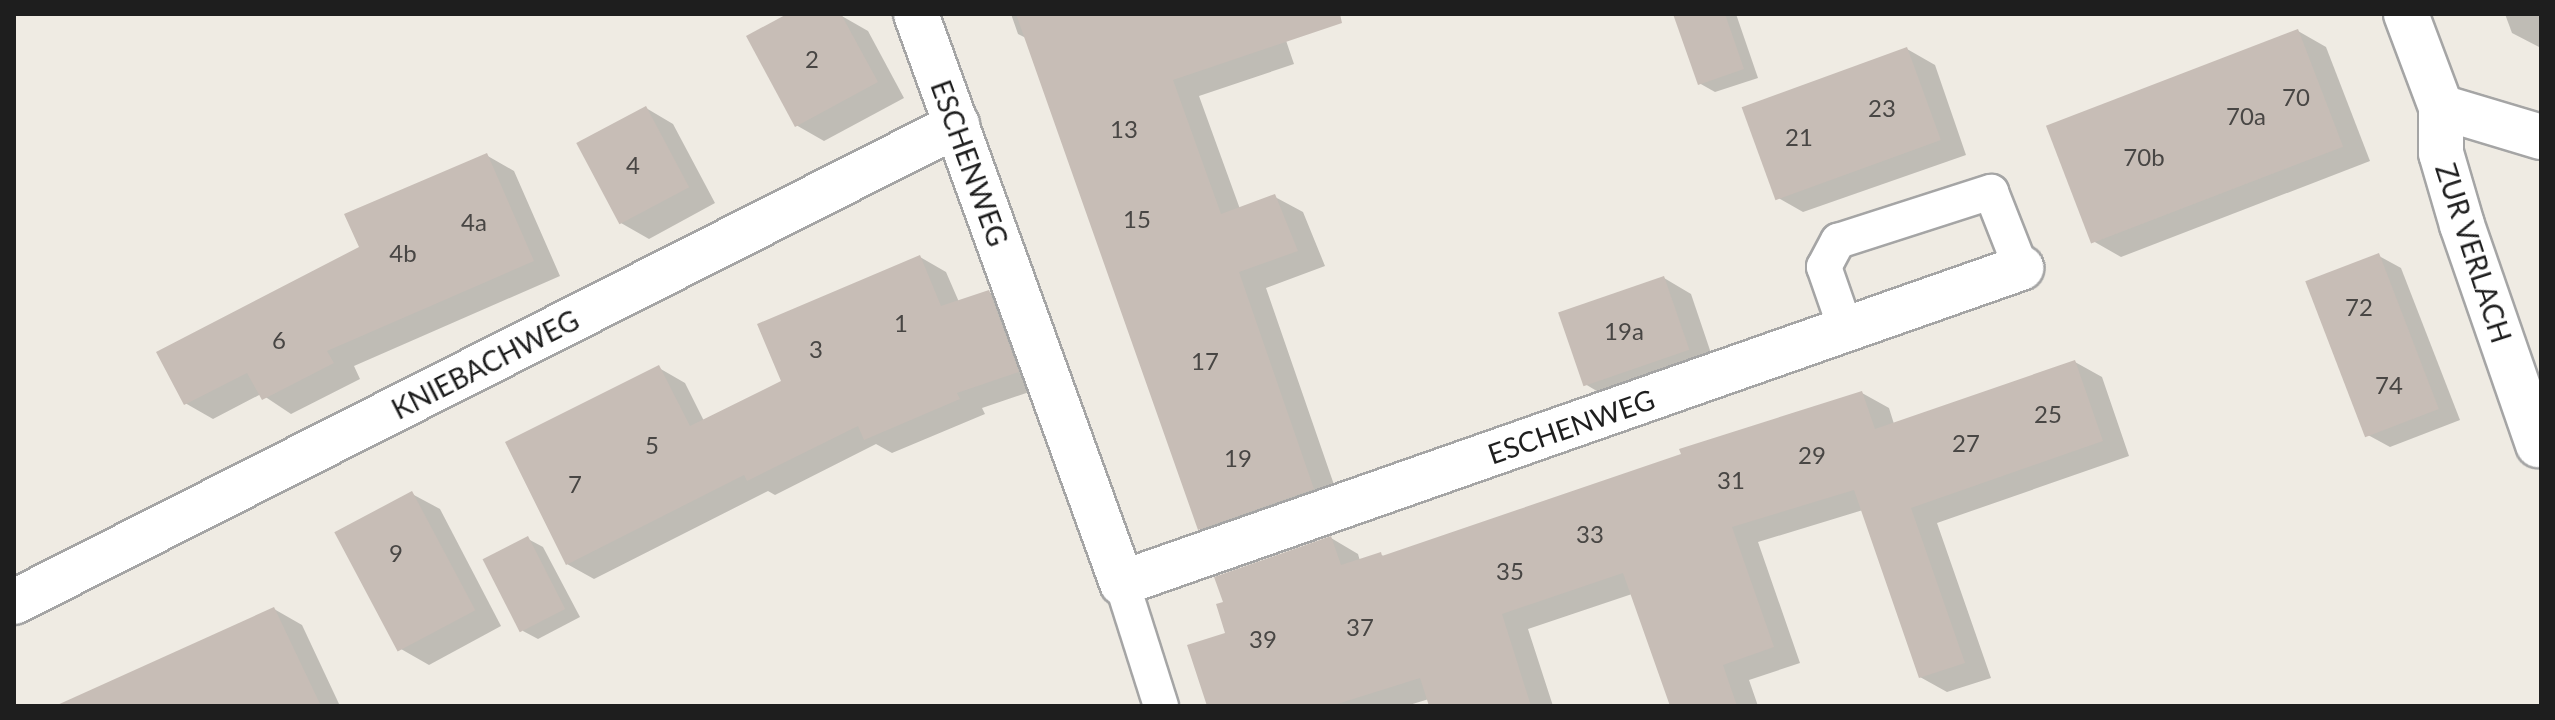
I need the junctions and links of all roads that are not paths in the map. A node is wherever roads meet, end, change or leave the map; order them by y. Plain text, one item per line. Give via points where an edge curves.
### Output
1 (916, 14) edge
2 (2406, 14) edge
3 (2441, 107) junction
4 (957, 125) junction
5 (2541, 137) edge
6 (2021, 268) joint
7 (1846, 330) junction
8 (2538, 445) dead end
9 (1122, 583) junction
10 (14, 602) edge
11 (1161, 706) edge

1 - 4 street, ESCHENWEG
2 - 3 street, ZUR VERLACH
3 - 5 street
3 - 8 street, ZUR VERLACH via 2441,153
4 - 9 street, ESCHENWEG
4 - 10 street, KNIEBACHWEG
6 - 7 street, ESCHENWEG
6 - 7 lane via 1991,192 1838,241 1824,267
7 - 9 street, ESCHENWEG
9 - 11 lane, ESCHENWEG

